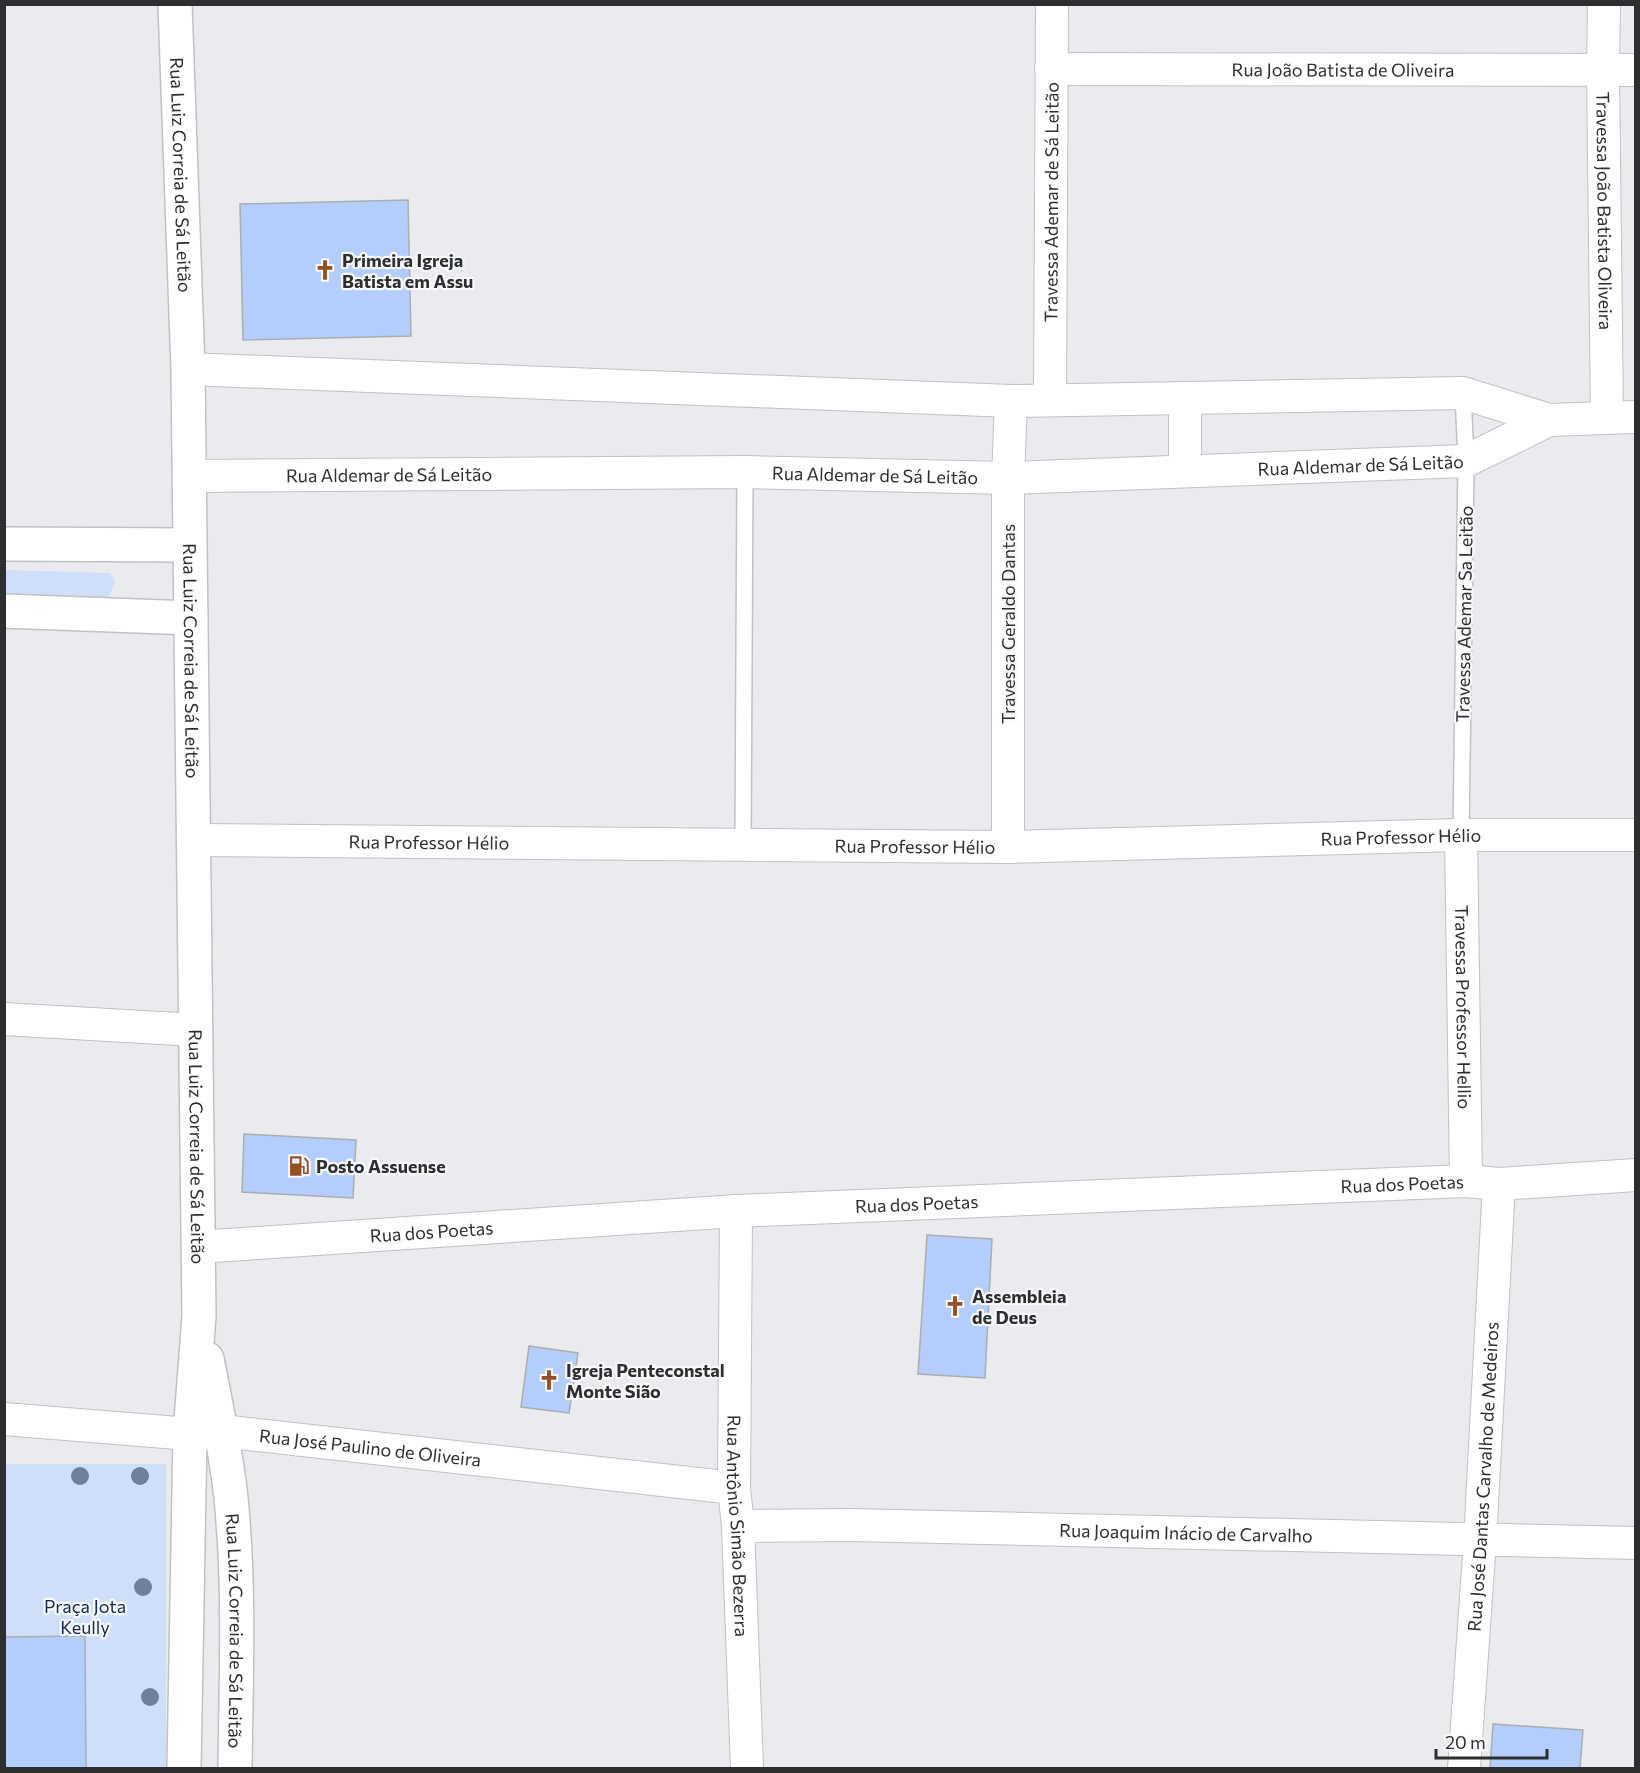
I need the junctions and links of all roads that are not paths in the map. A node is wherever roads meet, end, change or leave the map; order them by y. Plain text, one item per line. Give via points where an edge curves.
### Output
1 (175, 4) edge
2 (1052, 4) edge
3 (1604, 4) edge
4 (1051, 69) junction
5 (1603, 69) junction
6 (1635, 70) edge
7 (188, 369) junction
8 (1463, 393) junction
9 (1185, 399) junction
10 (1050, 400) junction
11 (1011, 401) junction
12 (1621, 417) edge
13 (1550, 420) junction
14 (1466, 461) junction
15 (1185, 471) junction
16 (744, 472) junction
17 (189, 476) junction
18 (1008, 478) junction
19 (4, 544) edge
20 (190, 545) junction
21 (4, 611) edge
22 (191, 618) junction
23 (1461, 835) junction
24 (1635, 835) edge
25 (193, 840) junction
26 (743, 846) junction
27 (1008, 847) junction
28 (4, 1019) edge
29 (195, 1030) junction
30 (1635, 1175) edge
31 (1466, 1181) junction
32 (1499, 1184) junction
33 (736, 1211) junction
34 (198, 1247) junction
35 (4, 1419) edge
36 (206, 1432) junction
37 (734, 1488) junction
38 (738, 1526) junction
39 (1480, 1541) junction
40 (1635, 1543) edge
41 (184, 1768) edge
42 (235, 1768) edge
43 (747, 1768) edge
44 (1464, 1768) edge

1 - 7 main road, Rua Luiz Correia de Sá Leitão
2 - 4 street, Travessa Ademar de Sá Leitão
3 - 5 street, Travessa João Batista Oliveira
4 - 5 street, Rua João Batista de Oliveira
4 - 10 street, Travessa Ademar de Sá Leitão
5 - 6 street, Rua João Batista de Oliveira
5 - 12 street, Travessa João Batista Oliveira
7 - 11 street, Rua Aldemar de Sá Leitão
7 - 17 main road, Rua Luiz Correia de Sá Leitão
8 - 9 street, Rua Aldemar de Sá Leitão
8 - 13 street, Rua Aldemar de Sá Leitão
8 - 14 lane, Travessa Ademar Sa Leitão
9 - 10 street, Rua Aldemar de Sá Leitão
9 - 15 street
10 - 11 street, Rua Aldemar de Sá Leitão
11 - 18 street, Travessa Geraldo Dantas
12 - 13 street, Rua Aldemar de Sá Leitão
13 - 14 street, Rua Aldemar de Sá Leitão
14 - 15 street, Rua Aldemar de Sá Leitão
14 - 23 lane, Travessa Ademar Sa Leitão
15 - 18 street, Rua Aldemar de Sá Leitão
16 - 17 street, Rua Aldemar de Sá Leitão
16 - 18 street, Rua Aldemar de Sá Leitão
16 - 26 lane
17 - 20 main road, Rua Luiz Correia de Sá Leitão
18 - 27 street, Travessa Geraldo Dantas
19 - 20 main road
20 - 22 main road, Rua Luiz Correia de Sá Leitão
21 - 22 main road
22 - 25 main road, Rua Luiz Correia de Sá Leitão
23 - 24 street, Rua Professor Hélio
23 - 27 street, Rua Professor Hélio
23 - 31 street, Travessa Professor Hellio
25 - 26 street, Rua Professor Hélio
25 - 29 main road, Rua Luiz Correia de Sá Leitão
26 - 27 street, Rua Professor Hélio
28 - 29 street
29 - 34 main road, Rua Luiz Correia de Sá Leitão
30 - 32 street, Rua dos Poetas
31 - 32 street, Rua dos Poetas
31 - 33 street, Rua dos Poetas
32 - 39 street, Rua José Dantas Carvalho de Medeiros
33 - 34 street, Rua dos Poetas
33 - 37 street, Rua Antônio Simão Bezerra
34 - 36 main road, Rua Luiz Correia de Sá Leitão
35 - 36 street, Rua José Paulino de Oliveira
36 - 37 street, Rua José Paulino de Oliveira
36 - 41 main road, Rua Luiz Correia de Sá Leitão
36 - 42 main road, Rua Luiz Correia de Sá Leitão via 231,1499 237,1600
37 - 38 street, Rua Antônio Simão Bezerra
38 - 39 street, Rua Joaquim Inácio de Carvalho via 899,1526
38 - 43 street, Rua Antônio Simão Bezerra
39 - 40 street, Rua Joaquim Inácio de Carvalho
39 - 44 street, Rua José Dantas Carvalho de Medeiros

